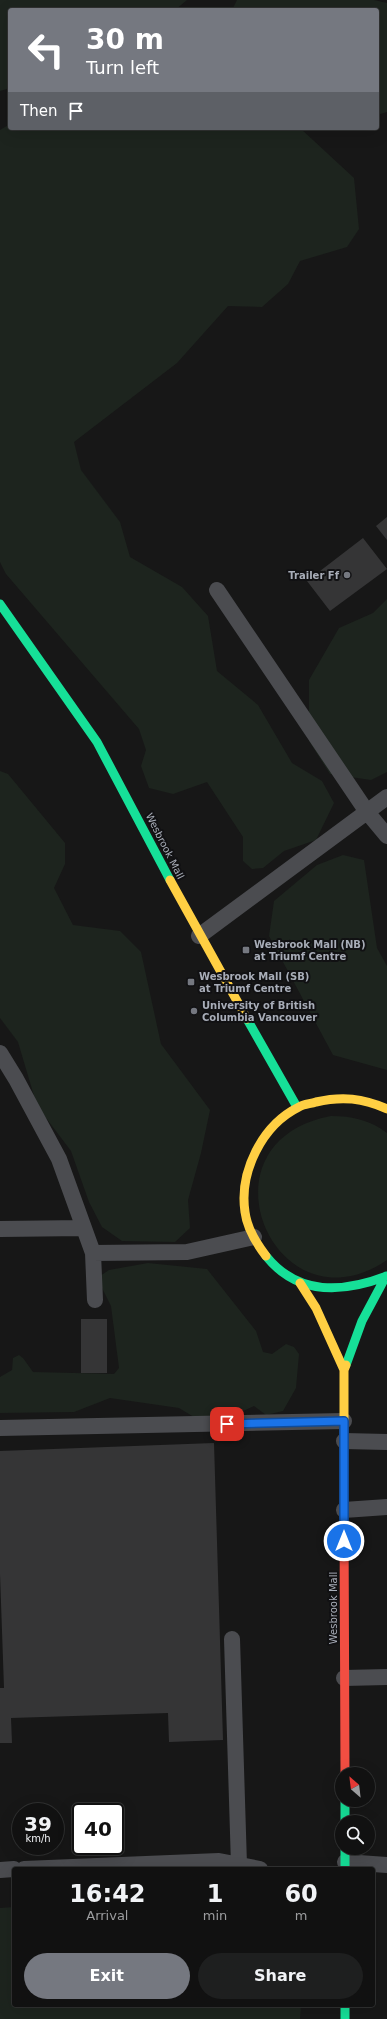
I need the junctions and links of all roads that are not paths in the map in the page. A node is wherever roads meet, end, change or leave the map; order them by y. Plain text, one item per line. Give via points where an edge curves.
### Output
1 (217, 590) dead end
2 (0, 604) edge
3 (387, 797) edge
4 (367, 812) junction
5 (387, 836) edge
6 (199, 936) junction
7 (0, 1053) edge
8 (297, 1108) junction
9 (387, 1109) edge
10 (84, 1228) junction
11 (0, 1229) edge
12 (254, 1237) junction
13 (93, 1253) junction
14 (387, 1276) edge
15 (300, 1283) junction
16 (95, 1300) dead end
17 (344, 1370) junction
18 (344, 1421) junction
19 (0, 1428) edge
20 (344, 1441) junction
21 (387, 1442) edge
22 (387, 1507) edge
23 (344, 1510) junction
24 (232, 1639) dead end
25 (387, 1677) edge
26 (344, 1678) junction
27 (345, 1767) edge
28 (345, 1860) edge
29 (239, 1865) junction
30 (387, 1865) edge
31 (73, 1867) edge
32 (250, 1867) edge
33 (12, 1869) edge
34 (0, 1870) edge
35 (345, 2007) edge
36 (345, 2019) edge

1 - 4 lane
2 - 6 street, Wesbrook Mall via 97,742
3 - 4 lane
4 - 5 lane
4 - 6 lane
6 - 8 street, Wesbrook Mall
7 - 10 lane via 59,1159
8 - 9 street via 336,1097 368,1100
8 - 12 street via 276,1122 254,1152 244,1188 245,1212
10 - 11 lane
10 - 13 lane
12 - 13 lane via 187,1252
12 - 15 street via 261,1250 280,1270
13 - 16 lane
14 - 15 street via 347,1287 333,1288
14 - 17 street, Wesbrook Mall via 366,1309
15 - 17 street, Wesbrook Mall via 319,1315
17 - 18 street, Wesbrook Mall
18 - 19 lane
18 - 20 street, Wesbrook Mall
20 - 21 lane
20 - 23 street, Wesbrook Mall
22 - 23 lane
23 - 26 street, Wesbrook Mall
24 - 29 lane
25 - 26 lane
26 - 27 street, Wesbrook Mall
28 - 30 lane
29 - 31 lane via 219,1861
29 - 32 lane
33 - 34 lane
35 - 36 street

